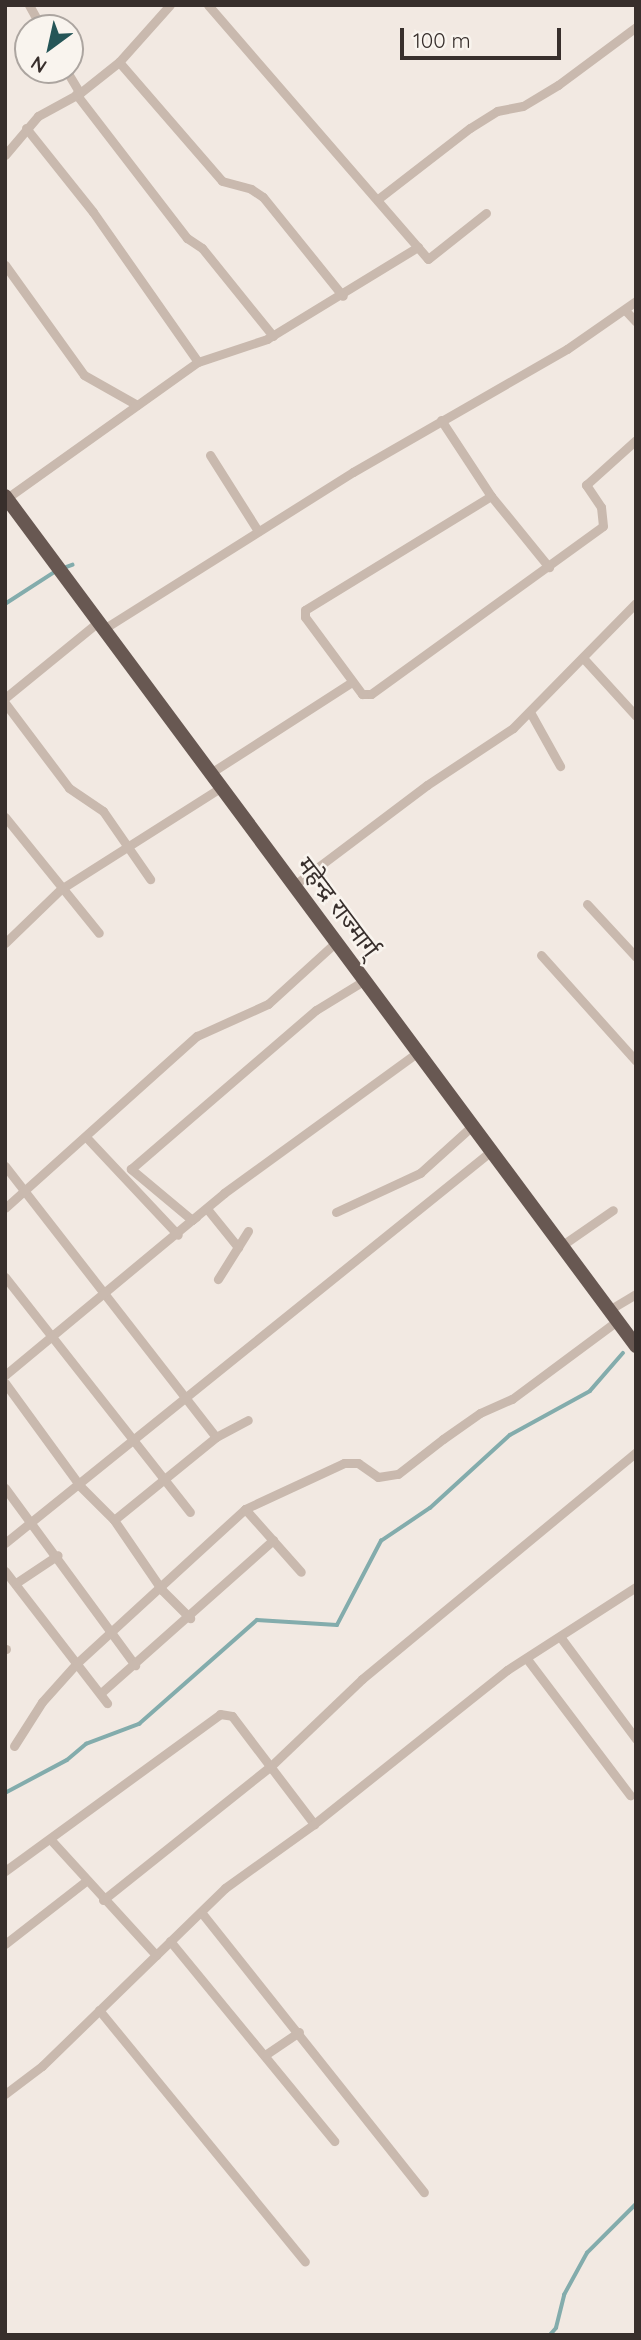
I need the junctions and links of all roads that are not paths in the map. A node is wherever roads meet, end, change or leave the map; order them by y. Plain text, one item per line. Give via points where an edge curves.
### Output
1 (170, 5) edge
2 (208, 5) edge
3 (636, 27) edge
4 (119, 62) junction
5 (73, 84) edge
6 (78, 94) junction
7 (26, 128) junction
8 (5, 155) edge
9 (378, 199) junction
10 (486, 213) dead end
11 (418, 247) junction
12 (5, 265) edge
13 (342, 296) junction
14 (636, 301) edge
15 (625, 310) junction
16 (636, 322) edge
17 (273, 336) junction
18 (198, 362) junction
19 (137, 405) junction
20 (441, 420) junction
21 (636, 440) edge
22 (210, 455) dead end
23 (491, 496) junction
24 (6, 497) edge
25 (258, 531) junction
26 (549, 567) junction
27 (636, 603) edge
28 (100, 627) junction
29 (584, 659) junction
30 (352, 682) junction
31 (5, 698) edge
32 (5, 703) edge
33 (530, 712) junction
34 (636, 716) edge
35 (560, 766) dead end
36 (209, 774) junction
37 (220, 788) junction
38 (5, 817) edge
39 (129, 846) junction
40 (150, 879) dead end
41 (293, 886) junction
42 (61, 889) junction
43 (587, 904) dead end
44 (99, 933) dead end
45 (5, 943) edge
46 (335, 943) junction
47 (541, 955) dead end
48 (636, 957) edge
49 (365, 980) junction
50 (417, 1053) junction
51 (636, 1061) edge
52 (472, 1126) junction
53 (86, 1137) junction
54 (490, 1152) junction
55 (5, 1166) edge
56 (24, 1192) junction
57 (224, 1193) junction
58 (5, 1208) edge
59 (208, 1210) junction
60 (613, 1210) dead end
61 (337, 1212) dead end
62 (248, 1231) dead end
63 (178, 1235) junction
64 (561, 1246) junction
65 (239, 1247) junction
66 (5, 1277) edge
67 (218, 1279) dead end
68 (103, 1294) junction
69 (636, 1294) edge
70 (613, 1316) junction
71 (53, 1336) junction
72 (636, 1346) edge
73 (5, 1375) edge
74 (5, 1383) edge
75 (185, 1401) junction
76 (248, 1420) dead end
77 (216, 1437) junction
78 (133, 1443) junction
79 (636, 1452) edge
80 (164, 1480) junction
81 (80, 1486) junction
82 (5, 1488) edge
83 (245, 1509) junction
84 (190, 1512) dead end
85 (114, 1520) junction
86 (31, 1522) junction
87 (273, 1541) junction
88 (5, 1543) edge
89 (58, 1555) junction
90 (5, 1571) edge
91 (301, 1572) dead end
92 (16, 1583) junction
93 (636, 1587) edge
94 (162, 1590) junction
95 (190, 1618) junction
96 (111, 1634) junction
97 (561, 1638) junction
98 (527, 1659) junction
99 (78, 1663) junction
100 (135, 1665) junction
101 (102, 1692) junction
102 (107, 1703) dead end
103 (636, 1739) edge
104 (14, 1746) dead end
105 (271, 1766) junction
106 (630, 1795) dead end
107 (314, 1824) junction
108 (51, 1840) junction
109 (5, 1871) edge
110 (86, 1881) junction
111 (103, 1900) junction
112 (201, 1912) junction
113 (170, 1941) junction
114 (5, 1944) edge
115 (156, 1955) junction
116 (99, 2010) junction
117 (299, 2032) junction
118 (265, 2055) junction
119 (5, 2094) edge
120 (334, 2141) dead end
121 (424, 2192) dead end
122 (305, 2262) dead end

1 - 4 street
2 - 9 street
3 - 9 street via 558,85 523,106 497,111 470,128
4 - 6 street
4 - 13 street via 222,181 262,197
5 - 6 street
6 - 7 street
6 - 17 street via 187,238 202,248
7 - 8 street
7 - 18 street via 93,212
9 - 11 street
10 - 11 street via 428,259
11 - 13 street
12 - 19 street via 84,374
13 - 17 street
14 - 15 street
15 - 16 street
15 - 20 street
17 - 18 street
18 - 19 street
19 - 24 street
20 - 23 street
20 - 25 street
21 - 26 street via 586,485 601,507 603,526
22 - 25 street
23 - 26 street
23 - 30 street via 307,607 305,617
24 - 28 highway, महेन्द्र राज्मार्ग्
25 - 28 street
26 - 30 street via 371,694 362,694
27 - 29 street
28 - 31 street
28 - 36 highway, महेन्द्र राज्मार्ग्
29 - 33 street
29 - 34 street
30 - 36 street
32 - 39 street via 69,788 103,811
33 - 35 street
33 - 41 street
36 - 37 highway, महेन्द्र राज्मार्ग्
37 - 39 street
37 - 41 highway, महेन्द्र राज्मार्ग्
38 - 42 street
39 - 40 street
39 - 42 street
41 - 46 highway, महेन्द्र राज्मार्ग्
42 - 44 street
42 - 45 street
43 - 48 street
46 - 49 highway, महेन्द्र राज्मार्ग्
46 - 53 street via 268,1004 197,1036
47 - 51 street
49 - 50 highway, महेन्द्र राज्मार्ग्
49 - 57 street via 316,1010 131,1169 192,1220
50 - 52 highway, महेन्द्र राज्मार्ग्
50 - 57 street
52 - 54 highway, महेन्द्र राज्मार्ग्
52 - 61 street via 420,1173
53 - 56 street
53 - 63 street
54 - 64 highway, महेन्द्र राज्मार्ग्
54 - 75 street
55 - 56 street
56 - 58 street
56 - 68 street
57 - 59 street
59 - 63 street
59 - 65 street
60 - 64 street
62 - 65 street
63 - 68 street
64 - 70 highway, महेन्द्र राज्मार्ग्
65 - 67 street
66 - 71 street
68 - 71 street
68 - 75 street
69 - 70 street
70 - 72 highway, महेन्द्र राज्मार्ग्
70 - 83 street via 512,1399 480,1413 398,1474 378,1477 358,1463 344,1464
71 - 73 street
71 - 78 street
74 - 81 street
75 - 77 street
75 - 78 street
76 - 77 street
77 - 80 street
78 - 80 street
78 - 81 street
79 - 105 street via 362,1679
80 - 84 street
80 - 85 street
81 - 85 street
81 - 86 street
82 - 86 street
83 - 87 street
83 - 94 street
85 - 94 street
86 - 88 street
86 - 89 street
87 - 91 street
87 - 95 street
89 - 92 street
89 - 96 street
90 - 92 street
92 - 99 street
93 - 97 street
94 - 95 street
94 - 96 street
95 - 100 street
96 - 99 street
96 - 100 street
97 - 98 street
97 - 103 street
98 - 106 street
98 - 107 street via 481,1690
99 - 101 street
99 - 104 street via 42,1702
100 - 101 street
101 - 102 street
105 - 107 street
105 - 108 street via 232,1716 220,1714
105 - 111 street
107 - 112 street via 225,1888
108 - 109 street
108 - 110 street
110 - 111 street
110 - 114 street
111 - 115 street
112 - 113 street
112 - 117 street
113 - 115 street
113 - 118 street
115 - 116 street
116 - 119 street
116 - 122 street
117 - 118 street
117 - 121 street
118 - 120 street

